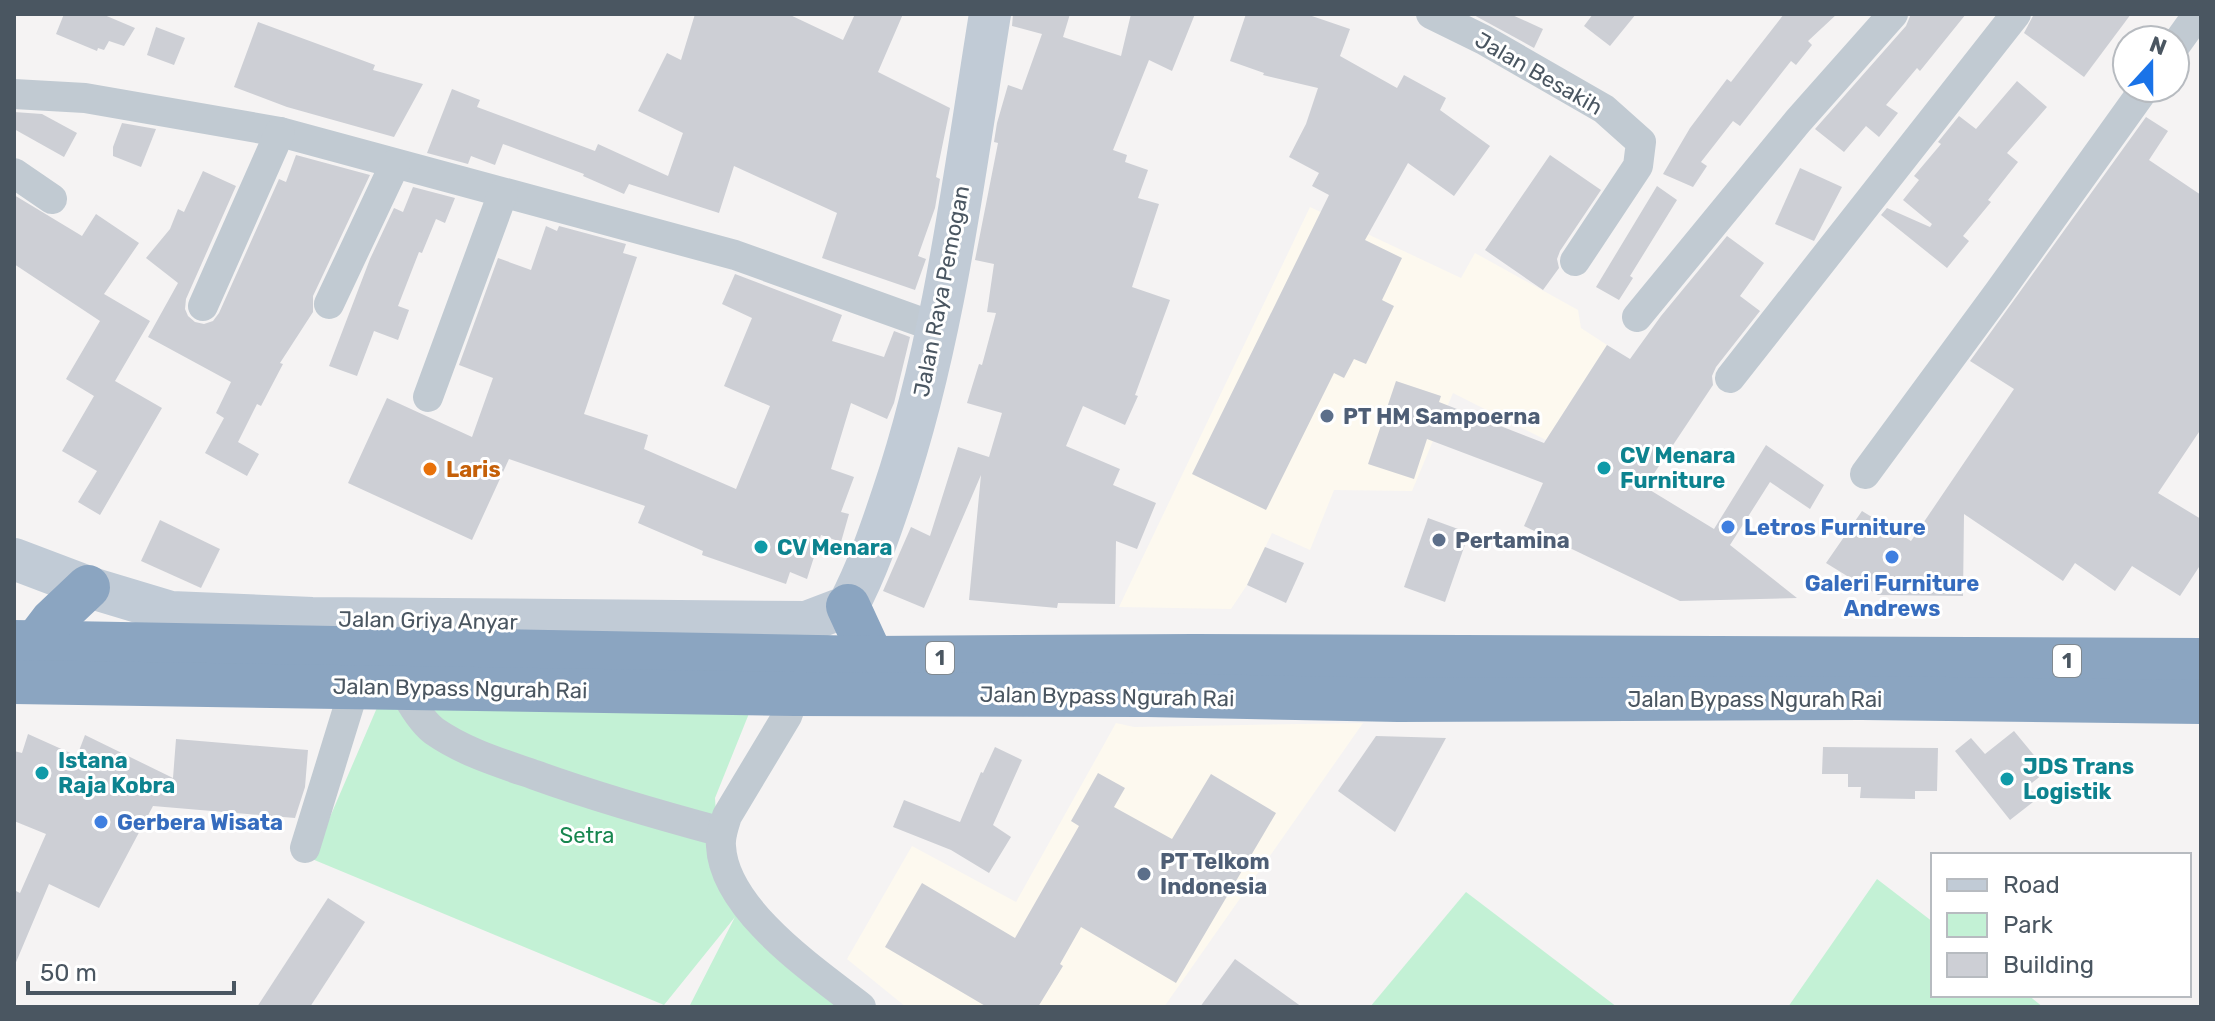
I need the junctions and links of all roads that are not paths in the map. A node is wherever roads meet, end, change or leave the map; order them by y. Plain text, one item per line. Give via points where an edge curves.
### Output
1 (990, 14) edge
2 (1431, 14) edge
3 (1893, 14) edge
4 (2016, 14) edge
5 (14, 94) edge
6 (2134, 104) edge
7 (280, 132) junction
8 (395, 164) junction
9 (14, 173) edge
10 (503, 193) junction
11 (52, 199) dead end
12 (1575, 261) dead end
13 (329, 304) dead end
14 (203, 306) dead end
15 (1637, 317) dead end
16 (938, 328) junction
17 (1730, 378) dead end
18 (428, 397) dead end
19 (1865, 474) dead end
20 (14, 559) edge
21 (88, 587) junction
22 (848, 606) junction
23 (872, 658) junction
24 (2201, 660) edge
25 (25, 662) edge
26 (1864, 679) junction
27 (355, 686) junction
28 (402, 686) junction
29 (795, 694) junction
30 (2201, 702) edge
31 (722, 832) junction
32 (305, 848) dead end
33 (861, 1007) edge

1 - 16 street, Jalan Raya Pemogan
2 - 12 street, Jalan Besakih via 1604,109 1641,142 1638,166
3 - 15 street
4 - 17 street
5 - 7 street via 85,98
6 - 19 street
7 - 8 street
7 - 14 street
8 - 10 street
8 - 13 street
9 - 11 street
10 - 16 street via 735,255
10 - 18 street
16 - 22 street, Jalan Raya Pemogan via 907,451 867,569
20 - 21 street, Jalan Griya Anyar
21 - 22 street, Jalan Griya Anyar via 171,612 312,618 806,622
21 - 25 highway via 52,621
22 - 23 highway
23 - 25 highway, Jalan Bypass Ngurah Rai / 1
23 - 26 highway, Jalan Bypass Ngurah Rai / 1 via 1193,656
24 - 26 highway, Jalan Bypass Ngurah Rai / 1
25 - 27 highway, Jalan Bypass Ngurah Rai / 1
26 - 29 highway, Jalan Bypass Ngurah Rai / 1 via 1398,700
26 - 30 highway, Jalan Bypass Ngurah Rai / 1
27 - 28 highway, Jalan Bypass Ngurah Rai / 1
27 - 32 street
28 - 29 highway, Jalan Bypass Ngurah Rai / 1
28 - 31 street via 431,729 457,745 590,795
29 - 31 street
31 - 33 street via 722,855 732,882 754,916 778,943

